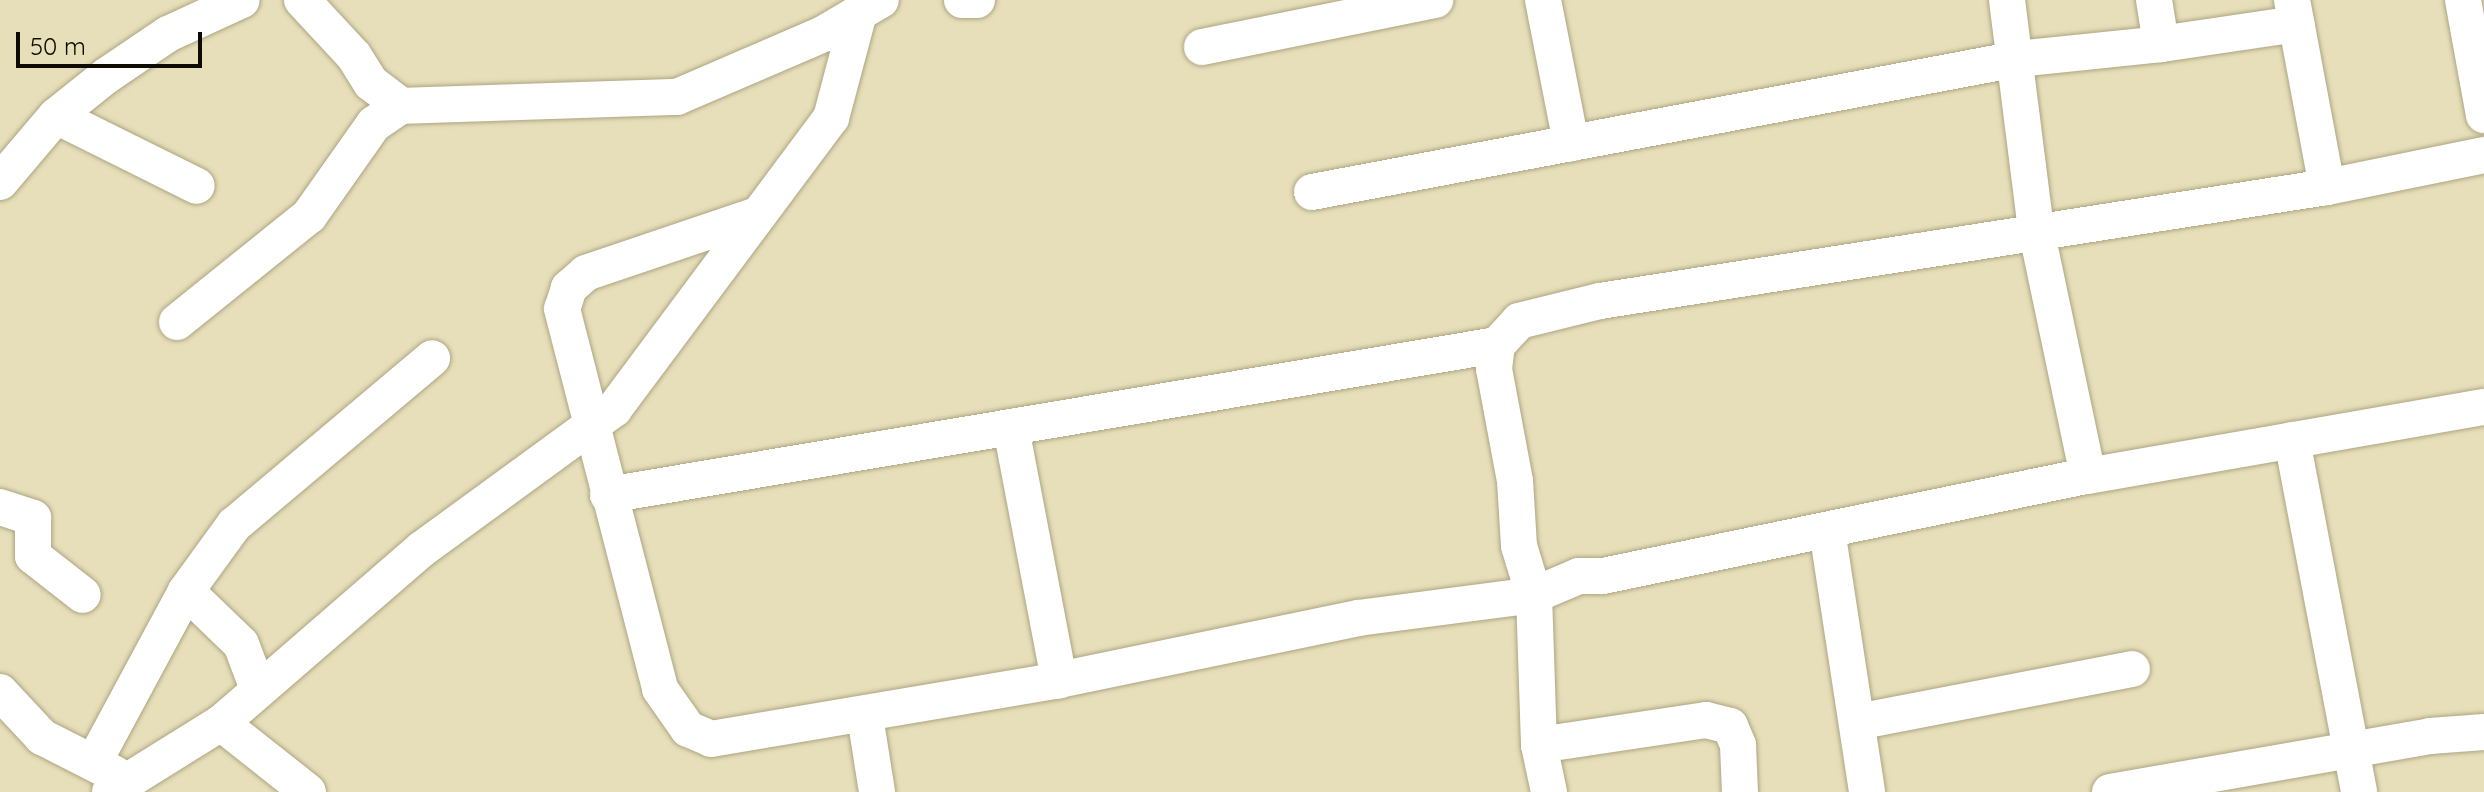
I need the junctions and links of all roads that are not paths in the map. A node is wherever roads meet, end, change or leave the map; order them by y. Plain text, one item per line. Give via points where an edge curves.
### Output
1 (242, 0) edge
2 (302, 0) edge
3 (962, 0) edge
4 (977, 0) edge
5 (1435, 0) edge
6 (1543, 0) edge
7 (2007, 0) edge
8 (2154, 0) edge
9 (2463, 0) edge
10 (870, 7) edge
11 (2294, 12) edge
12 (2161, 44) junction
13 (1202, 47) dead end
14 (2017, 59) junction
15 (401, 106) junction
16 (2484, 115) edge
17 (56, 116) junction
18 (1571, 143) junction
19 (2484, 155) edge
20 (0, 182) edge
21 (197, 186) dead end
22 (2327, 187) junction
23 (1312, 192) dead end
24 (757, 215) junction
25 (2036, 229) junction
26 (177, 322) dead end
27 (1497, 345) junction
28 (432, 358) dead end
29 (2484, 407) edge
30 (1011, 428) junction
31 (591, 430) junction
32 (2292, 440) junction
33 (2088, 476) junction
34 (608, 495) junction
35 (0, 507) edge
36 (1827, 530) junction
37 (186, 591) junction
38 (83, 595) dead end
39 (1534, 595) junction
40 (2132, 669) dead end
41 (1059, 680) junction
42 (258, 689) junction
43 (0, 692) edge
44 (865, 716) junction
45 (1857, 722) junction
46 (221, 723) junction
47 (2484, 732) edge
48 (1539, 745) junction
49 (2348, 749) junction
50 (109, 777) edge
51 (308, 792) edge
52 (877, 792) edge
53 (1549, 792) edge
54 (1740, 792) edge
55 (1867, 792) edge
56 (2110, 792) edge
57 (2359, 792) edge

1 - 17 street via 142,50
2 - 15 street via 354,56 371,83
3 - 4 street
5 - 13 street
6 - 18 street
7 - 14 street
8 - 12 street
9 - 16 street
10 - 15 street via 677,97
10 - 24 street via 831,118
11 - 12 street
11 - 22 street
12 - 14 street
14 - 18 street
14 - 25 street
15 - 26 street via 374,124 309,216
17 - 20 street
17 - 21 street
18 - 23 street
19 - 22 street
22 - 25 street
24 - 31 street via 614,409
24 - 31 street via 639,252 586,273 569,288 562,309
25 - 27 street via 1600,301 1519,321
25 - 33 street
27 - 30 street
27 - 39 street via 1494,369 1515,481 1516,522
28 - 37 street via 251,506
29 - 32 street
30 - 34 street
30 - 41 street
31 - 34 street
31 - 42 street via 422,549
32 - 33 street
32 - 49 street
33 - 36 street
34 - 44 street via 660,689 688,729 711,739
35 - 38 street via 33,518 33,556
36 - 39 street via 1579,576
36 - 45 street
37 - 42 street via 241,644
37 - 50 street
39 - 41 street via 1358,618
39 - 48 street
40 - 45 street
41 - 44 street
42 - 46 street
43 - 50 street via 42,737
44 - 52 street
45 - 55 street
46 - 50 street
46 - 51 street
47 - 49 street
48 - 53 street
48 - 54 street via 1706,720 1730,726 1738,745
49 - 56 street
49 - 57 street

